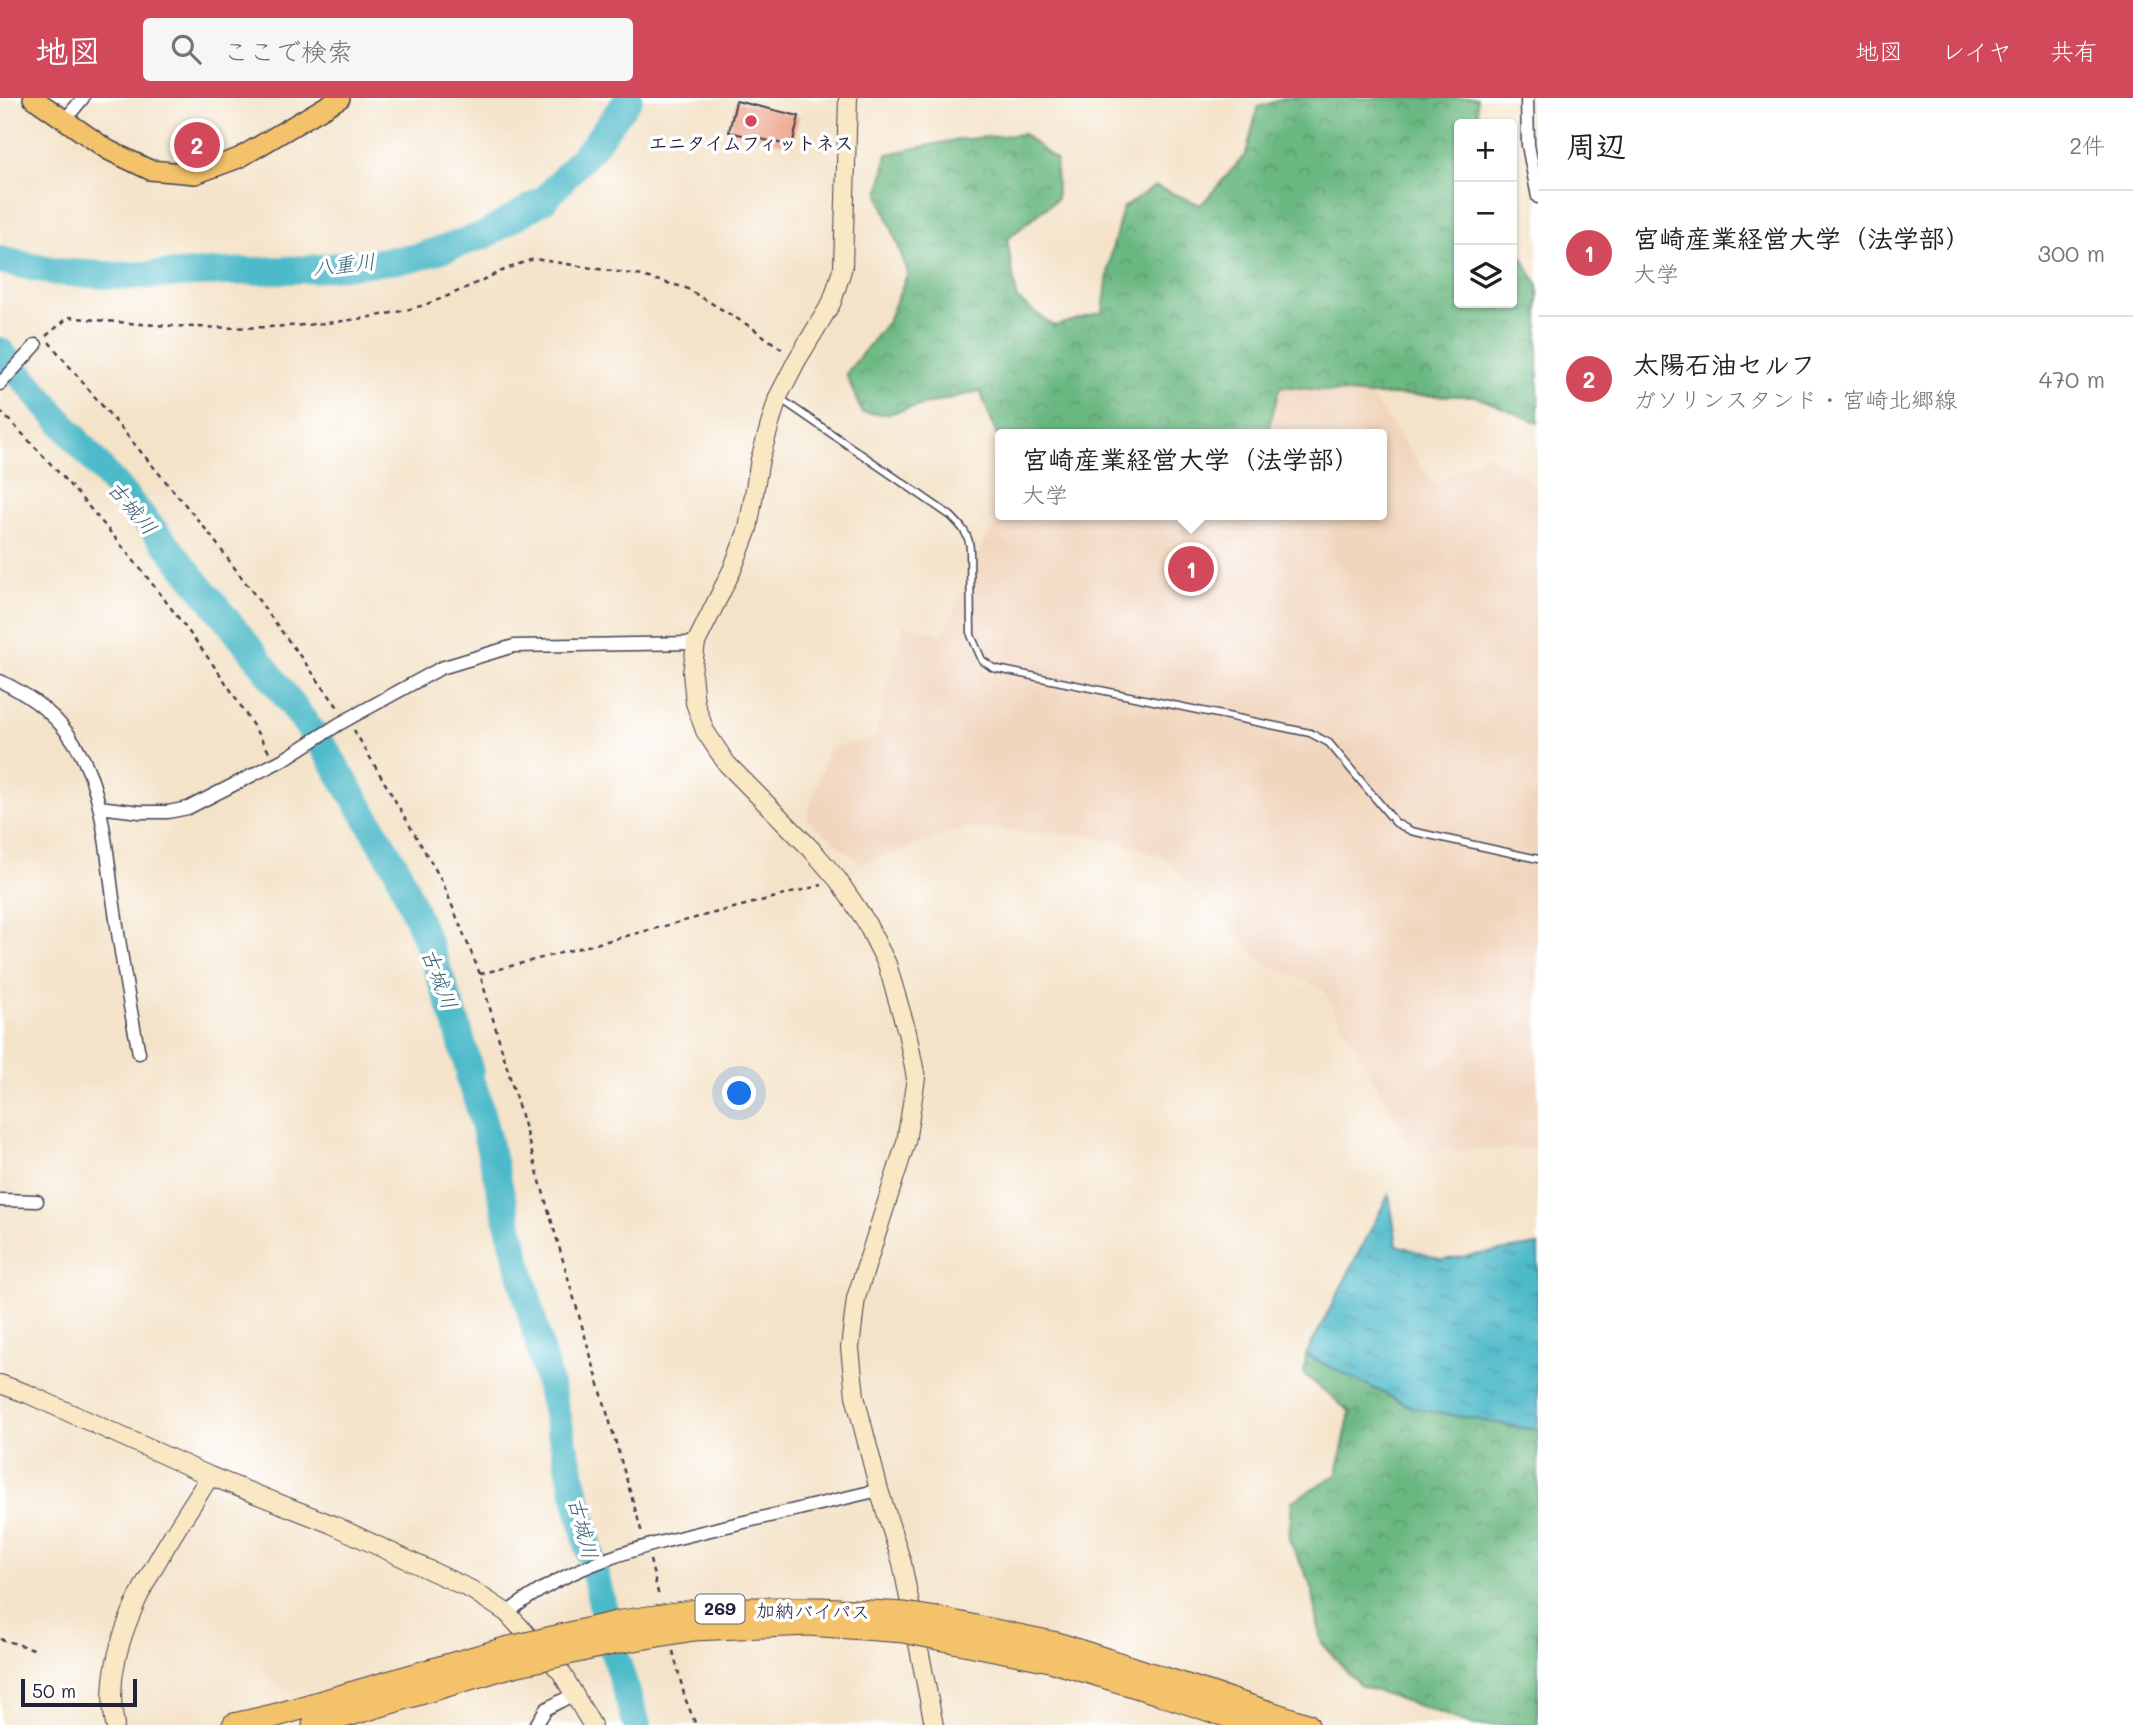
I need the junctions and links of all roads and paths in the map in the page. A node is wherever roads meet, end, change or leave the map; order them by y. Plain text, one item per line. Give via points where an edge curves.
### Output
1 (33, 98) edge
2 (83, 98) edge
3 (340, 98) edge
4 (848, 98) edge
5 (1527, 98) edge
6 (64, 121) junction
7 (1538, 198) edge
8 (36, 345) dead end
9 (797, 360) junction
10 (0, 384) edge
11 (778, 397) junction
12 (0, 411) edge
13 (696, 643) junction
14 (0, 681) edge
15 (343, 722) junction
16 (282, 761) junction
17 (99, 807) junction
18 (1538, 859) edge
19 (838, 880) junction
20 (480, 974) junction
21 (139, 1052) dead end
22 (0, 1200) edge
23 (37, 1201) dead end
24 (0, 1384) edge
25 (210, 1476) junction
26 (879, 1490) junction
27 (646, 1546) junction
28 (659, 1596) dead end
29 (507, 1613) junction
30 (938, 1629) junction
31 (0, 1639) edge
32 (672, 1647) dead end
33 (37, 1650) dead end
34 (508, 1658) junction
35 (574, 1694) junction
36 (115, 1725) edge
37 (234, 1725) edge
38 (314, 1725) edge
39 (536, 1725) edge
40 (592, 1725) edge
41 (696, 1725) edge
42 (934, 1725) edge
43 (1255, 1725) edge
44 (1307, 1725) edge

1 - 6 main road
2 - 6 street
3 - 6 main road via 239,158 195,174 150,170
4 - 9 street via 843,267 832,302
5 - 7 street via 1528,145
8 - 10 street
9 - 11 street
9 - 15 path via 686,288 638,275 534,259 410,309 321,323 203,328 69,317 45,337 208,532
11 - 13 street via 760,459 748,529
11 - 18 lane via 964,529 970,549 971,635 982,660 993,668 1310,733 1329,743 1395,823 1411,831
12 - 16 path via 48,459 128,554
13 - 15 street via 514,646 441,668
13 - 19 street via 695,703 705,731 727,764
14 - 17 street via 40,705 62,725 87,769
15 - 16 street
15 - 20 path via 442,881
16 - 17 street via 188,808 140,812
17 - 21 street
19 - 20 path
19 - 26 street via 887,964 916,1078 906,1142 856,1298 850,1348 855,1396
20 - 27 path
22 - 23 street
24 - 25 street
25 - 29 street via 331,1524 472,1590
25 - 36 street via 124,1627 113,1669
26 - 27 street
26 - 42 street via 902,1563
27 - 28 path
27 - 29 street via 567,1573
29 - 35 street via 561,1672
30 - 34 highway, 加納バイパス / 269, bridge via 905,1614 710,1609 621,1622
30 - 43 highway, 加納バイパス / 269
30 - 44 highway, 加納バイパス / 269 via 1057,1644
31 - 33 path
32 - 41 path
34 - 37 highway, 加納バイパス / 269
34 - 38 highway, 加納バイパス / 269
35 - 39 street via 547,1709
35 - 40 street

